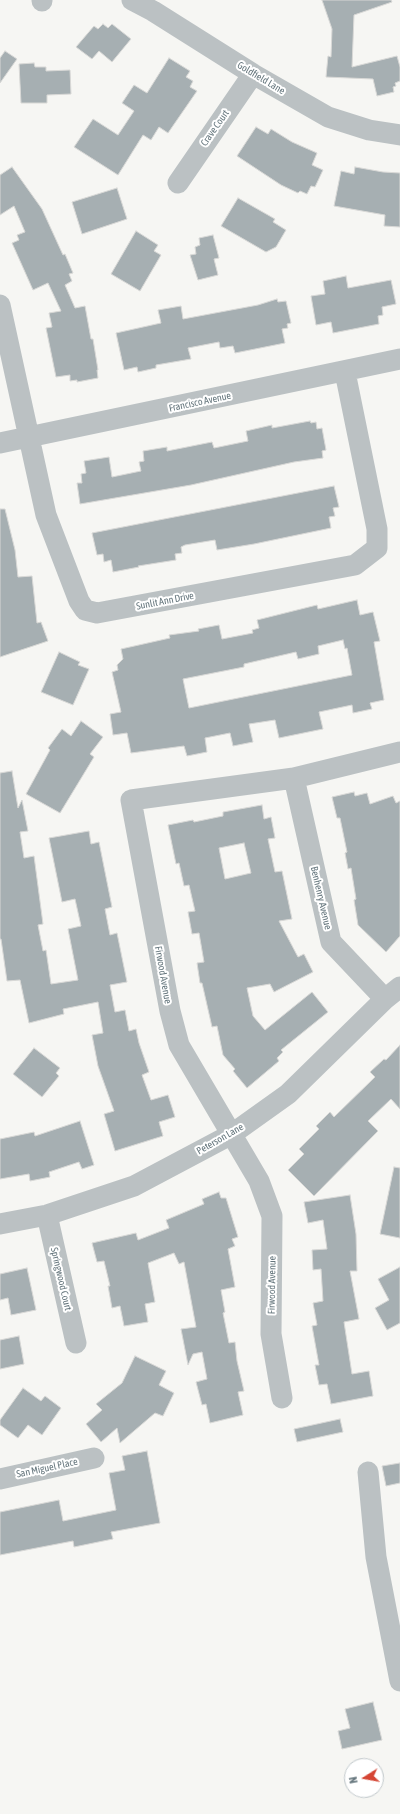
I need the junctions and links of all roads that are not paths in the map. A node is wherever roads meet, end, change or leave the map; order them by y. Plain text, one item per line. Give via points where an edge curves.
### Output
1 (132, 0) edge
2 (253, 74) junction
3 (400, 135) edge
4 (178, 183) dead end
5 (0, 305) edge
6 (400, 359) edge
7 (344, 372) junction
8 (30, 437) junction
9 (0, 443) edge
10 (400, 752) edge
11 (294, 778) junction
12 (392, 993) edge
13 (232, 1134) junction
14 (47, 1215) junction
15 (0, 1224) edge
16 (76, 1343) dead end
17 (282, 1398) dead end
18 (94, 1458) dead end
19 (368, 1472) dead end
20 (0, 1479) edge
21 (400, 1681) edge

1 - 2 street, Goldfield Lane via 153,10
2 - 3 street, Goldfield Lane via 328,117 369,130
2 - 4 street, Crave Court
5 - 8 street, Sunlit Ann Drive
6 - 7 street, Francisco Avenue
7 - 8 street, Francisco Avenue
7 - 8 street, Sunlit Ann Drive via 377,529 377,548 355,565 115,611 98,613 85,610 74,590 46,515
8 - 9 street, Francisco Avenue
10 - 11 street, Firwood Avenue
11 - 12 street, Benhenry Avenue via 331,942
11 - 13 street, Firwood Avenue via 131,800 178,1045
12 - 13 street, Peterson Lane via 288,1094
13 - 14 street, Peterson Lane via 134,1186
13 - 17 street, Firwood Avenue via 259,1181 272,1216 271,1334
14 - 15 street, Peterson Lane
14 - 16 street, Springwood Court
18 - 20 street, San Miguel Place
19 - 21 street via 376,1556

